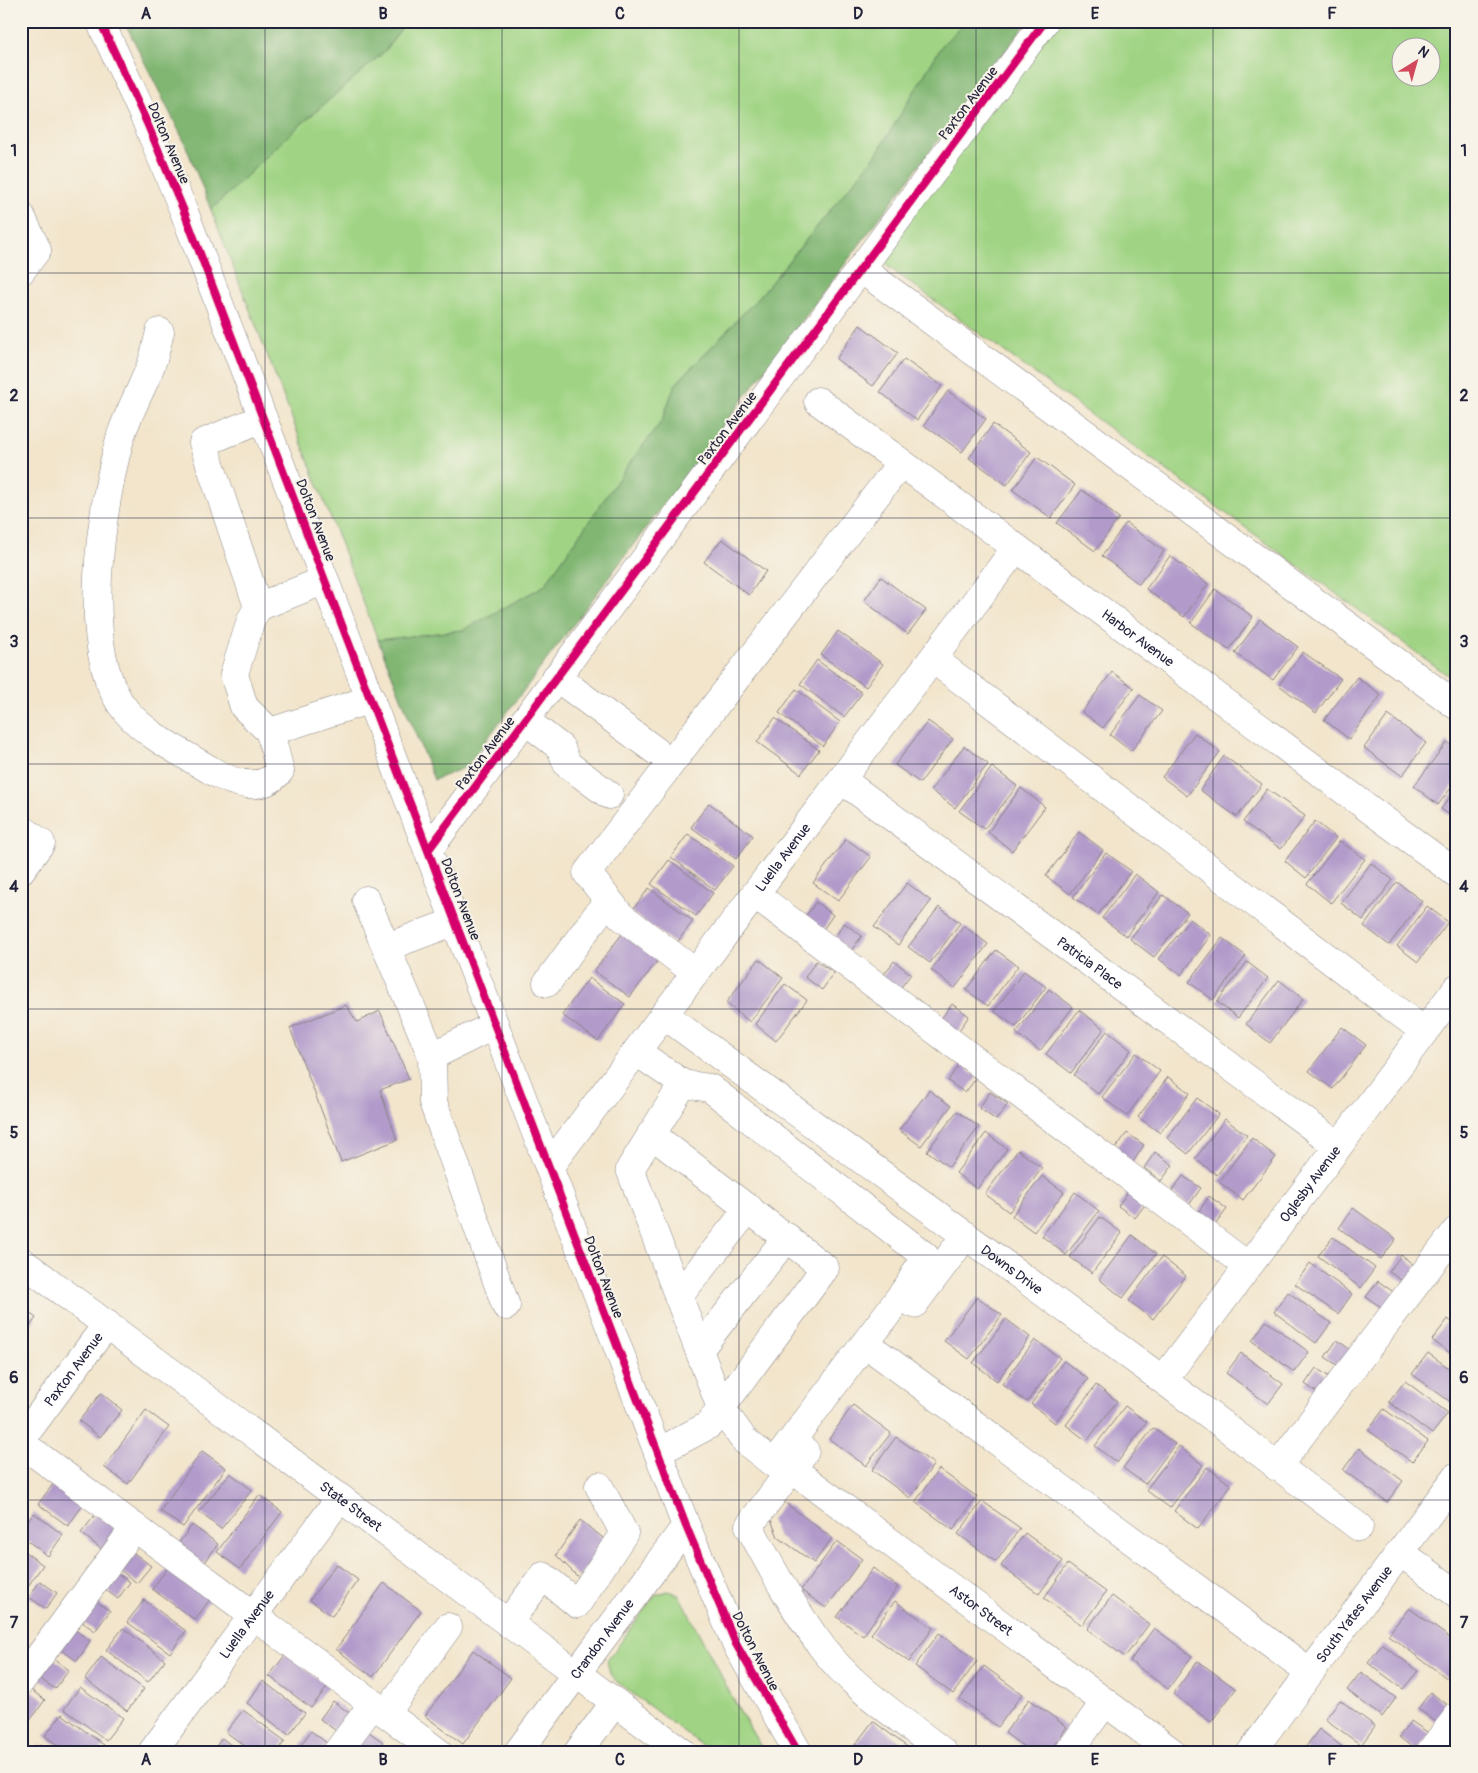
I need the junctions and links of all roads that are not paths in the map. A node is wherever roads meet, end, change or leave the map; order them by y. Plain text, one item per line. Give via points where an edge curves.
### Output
1 (100, 21) edge
2 (1045, 21) edge
3 (21, 216) edge
4 (860, 269) junction
5 (21, 271) edge
6 (160, 332) dead end
7 (818, 401) dead end
8 (263, 418) junction
9 (901, 463) junction
10 (1016, 548) junction
11 (325, 580) junction
12 (258, 607) junction
13 (933, 659) junction
14 (556, 677) junction
15 (371, 699) junction
16 (1457, 706) edge
17 (525, 720) junction
18 (270, 732) junction
19 (656, 752) dead end
20 (842, 780) junction
21 (609, 795) dead end
22 (21, 828) edge
23 (429, 849) junction
24 (21, 870) edge
25 (1457, 874) edge
26 (756, 894) junction
27 (366, 900) dead end
28 (608, 900) junction
29 (456, 921) junction
30 (387, 947) junction
31 (696, 973) junction
32 (547, 983) dead end
33 (1457, 988) edge
34 (664, 1015) junction
35 (495, 1025) junction
36 (1424, 1031) junction
37 (637, 1052) junction
38 (432, 1056) junction
39 (683, 1084) junction
40 (651, 1134) junction
41 (1337, 1145) junction
42 (549, 1167) junction
43 (748, 1208) junction
44 (1457, 1230) edge
45 (966, 1235) junction
46 (787, 1238) junction
47 (21, 1261) edge
48 (1248, 1266) junction
49 (678, 1297) junction
50 (506, 1306) dead end
51 (107, 1324) junction
52 (699, 1350) junction
53 (878, 1353) junction
54 (1163, 1380) junction
55 (721, 1408) junction
56 (21, 1441) edge
57 (658, 1452) junction
58 (1278, 1467) junction
59 (792, 1469) junction
60 (1457, 1476) edge
61 (599, 1486) dead end
62 (340, 1498) junction
63 (686, 1526) junction
64 (135, 1527) junction
65 (1359, 1527) dead end
66 (1400, 1552) junction
67 (1457, 1594) edge
68 (253, 1615) junction
69 (508, 1622) junction
70 (448, 1627) dead end
71 (1310, 1672) junction
72 (576, 1673) junction
73 (21, 1681) edge
74 (615, 1702) junction
75 (1105, 1702) junction
76 (379, 1708) junction
77 (1457, 1717) edge
78 (152, 1752) edge
79 (337, 1752) edge
80 (438, 1752) edge
81 (518, 1752) edge
82 (578, 1752) edge
83 (682, 1752) edge
84 (798, 1752) edge
85 (942, 1752) edge
86 (1068, 1752) edge
87 (1172, 1752) edge
88 (1251, 1752) edge
89 (1430, 1752) edge

1 - 8 street, Dolton Avenue via 148,123
2 - 4 street, Paxton Avenue
3 - 5 street via 37,250
4 - 14 street, Paxton Avenue
4 - 16 street
6 - 18 street via 151,365 122,434 108,494 98,578 102,661 109,684 126,710 153,735 221,776 252,786 273,780 280,772
7 - 9 street, Harbor Avenue
8 - 11 street, Dolton Avenue
8 - 12 street via 203,443
9 - 10 street, Harbor Avenue
9 - 28 street via 587,873
10 - 13 street, Luella Avenue
10 - 25 street, Harbor Avenue
11 - 12 street
11 - 15 street, Dolton Avenue
12 - 18 street via 234,674 244,707
13 - 20 street, Luella Avenue
13 - 36 street
14 - 17 street, Paxton Avenue
14 - 19 street
15 - 18 street
15 - 23 street, Dolton Avenue
17 - 21 street via 561,748 567,764
17 - 23 street, Paxton Avenue
20 - 26 street, Luella Avenue
20 - 41 street, Patricia Place
22 - 24 street via 41,842
23 - 29 street, Dolton Avenue
26 - 31 street, Luella Avenue
26 - 48 street
27 - 30 street
28 - 31 street via 621,916
28 - 32 street
29 - 30 street
29 - 35 street, Dolton Avenue
30 - 38 street
31 - 34 street, Luella Avenue
33 - 36 street, Oglesby Avenue
34 - 37 street, Luella Avenue
34 - 45 street, Downs Drive
35 - 38 street
35 - 42 street, Dolton Avenue
36 - 41 street, Oglesby Avenue
37 - 39 street
37 - 42 street, Luella Avenue
38 - 50 street via 433,1102
39 - 40 street
39 - 55 street via 710,1088 925,1256 909,1285 774,1464 744,1440
40 - 43 street
40 - 49 street via 630,1168
41 - 48 street, Oglesby Avenue
42 - 57 street, Dolton Avenue
43 - 46 street
43 - 49 street
44 - 58 street
45 - 53 street
45 - 54 street, Downs Drive
46 - 52 street
46 - 55 street via 825,1268
47 - 51 street, State Street
48 - 54 street, Oglesby Avenue
49 - 52 street
51 - 56 street, Paxton Avenue
51 - 62 street, State Street
52 - 55 street
53 - 59 street
53 - 71 street
54 - 58 street, Downs Drive
55 - 57 street via 709,1425
56 - 64 street
57 - 63 street, Dolton Avenue
58 - 65 street, Downs Drive
59 - 75 street, Astor Street
59 - 85 street via 749,1526 822,1647 850,1678
60 - 66 street, South Yates Avenue
61 - 69 street via 624,1533 577,1604 543,1576
62 - 68 street, Luella Avenue
62 - 69 street, State Street
63 - 72 street, Crandon Avenue
63 - 84 street, Dolton Avenue via 736,1644
64 - 68 street
64 - 73 street
66 - 67 street
66 - 71 street, South Yates Avenue
68 - 76 street
68 - 78 street, Luella Avenue
69 - 72 street, State Street
70 - 76 street
71 - 88 street, South Yates Avenue
72 - 74 street, State Street
72 - 81 street, Crandon Avenue
74 - 82 street
74 - 83 street, State Street
75 - 86 street
75 - 87 street, Astor Street
76 - 79 street
76 - 80 street
77 - 89 street

